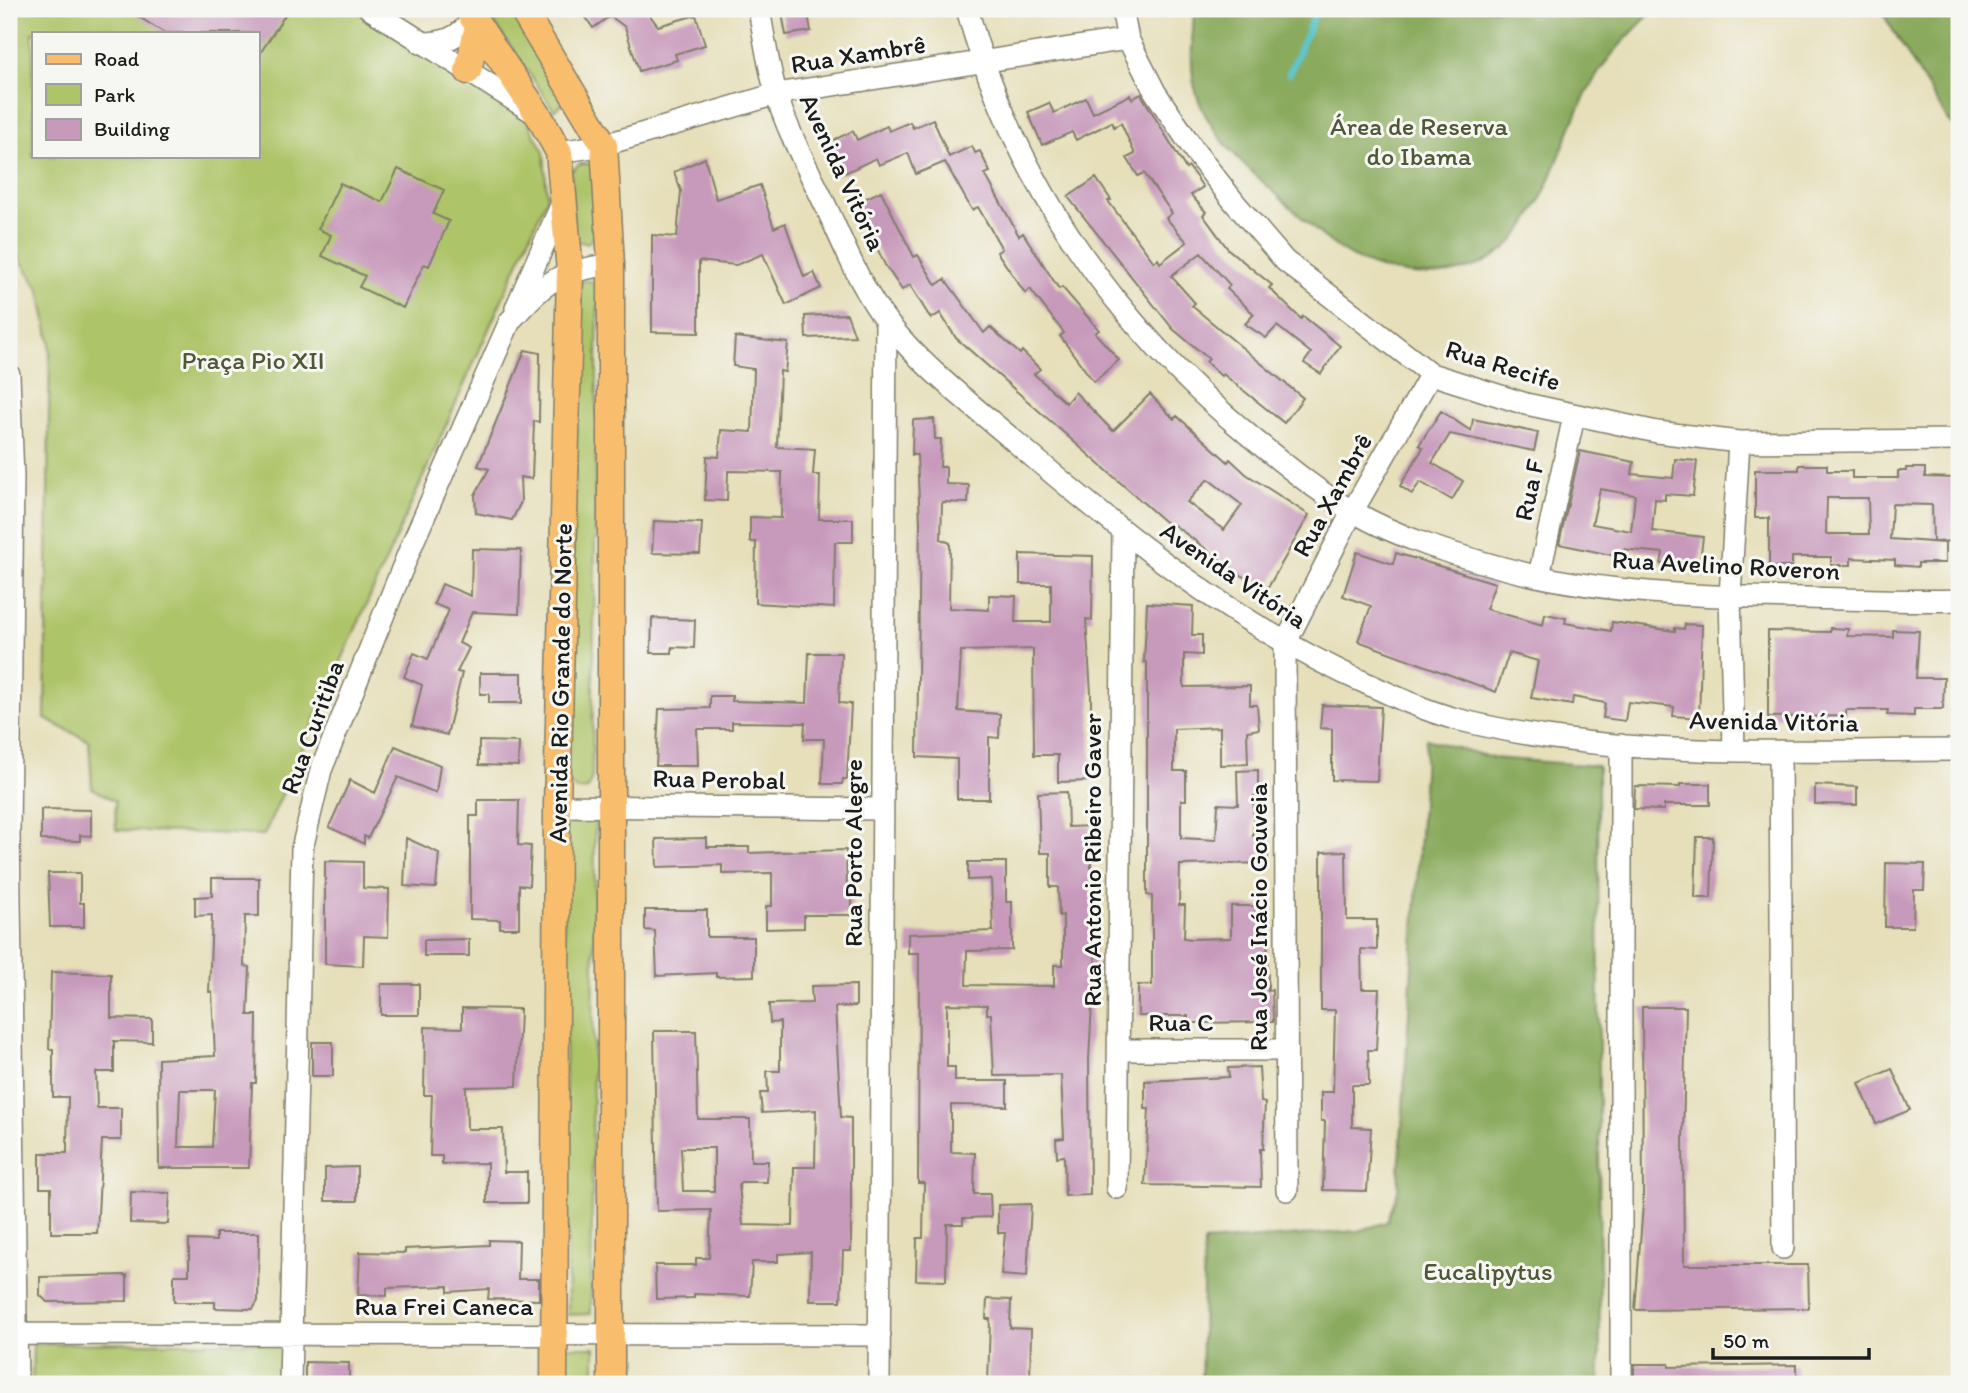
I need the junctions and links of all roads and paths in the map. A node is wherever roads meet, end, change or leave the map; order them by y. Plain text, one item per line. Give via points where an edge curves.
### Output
1 (370, 9) edge
2 (522, 9) edge
3 (760, 9) edge
4 (967, 9) edge
5 (1122, 9) edge
6 (473, 17) edge
7 (1128, 39) junction
8 (421, 43) junction
9 (985, 63) junction
10 (468, 71) junction
11 (776, 94) junction
12 (539, 116) junction
13 (604, 145) junction
14 (559, 152) junction
15 (564, 201) junction
16 (611, 264) junction
17 (570, 271) junction
18 (510, 321) junction
19 (886, 321) junction
20 (1432, 374) junction
21 (9, 375) edge
22 (1574, 416) junction
23 (1959, 440) edge
24 (1739, 442) junction
25 (1352, 512) junction
26 (1123, 532) junction
27 (1539, 576) junction
28 (10, 586) edge
29 (1730, 597) junction
30 (1959, 600) edge
31 (1285, 644) junction
32 (1621, 745) junction
33 (1959, 750) edge
34 (1734, 751) junction
35 (1780, 751) junction
36 (609, 805) junction
37 (557, 806) junction
38 (881, 809) junction
39 (1286, 1049) junction
40 (1119, 1050) junction
41 (1117, 1188) dead end
42 (1287, 1191) dead end
43 (1783, 1248) dead end
44 (11, 1330) edge
45 (611, 1333) junction
46 (292, 1334) junction
47 (554, 1334) junction
48 (880, 1335) junction
49 (17, 1384) edge
50 (290, 1384) edge
51 (554, 1384) edge
52 (611, 1384) edge
53 (879, 1384) edge
54 (1621, 1384) edge

1 - 8 street
2 - 13 main road, Avenida Rio Grande do Norte
3 - 11 street, Avenida Vitória
4 - 9 street, Rua Avelino Roveron
5 - 7 street, Rua Recife
6 - 8 street via 451,40
6 - 10 main road
6 - 12 main road, Avenida Rio Grande do Norte
7 - 9 street, Rua Xambrê
7 - 20 street, Rua Recife via 1155,92 1196,153 1285,261
8 - 10 street
9 - 11 street, Rua Xambrê
9 - 25 street, Rua Avelino Roveron via 1024,160 1115,303 1183,378 1224,415
10 - 12 street
11 - 13 street, Rua Xambrê
11 - 19 street, Avenida Vitória via 845,249
12 - 14 main road, Avenida Rio Grande do Norte
13 - 14 street, Rua Xambrê
13 - 16 main road, Avenida Rio Grande do Norte
14 - 15 main road, Avenida Rio Grande do Norte
15 - 17 main road, Avenida Rio Grande do Norte
15 - 18 street
16 - 17 street
16 - 36 main road, Avenida Rio Grande do Norte
17 - 18 street, Rua Curitiba via 532,297
17 - 37 main road, Avenida Rio Grande do Norte
18 - 46 street, Rua Curitiba via 413,542 321,770 302,849
19 - 26 street, Avenida Vitória via 927,365
19 - 38 street, Rua Porto Alegre
20 - 22 street, Rua Recife
20 - 25 street, Rua Xambrê
21 - 28 street
22 - 24 street, Rua Recife
22 - 27 street, Rua F
23 - 24 street, Rua Recife
24 - 29 street
25 - 27 street, Rua Avelino Roveron via 1432,546
25 - 31 street, Rua Xambrê
26 - 31 street, Avenida Vitória via 1192,586
26 - 40 street, Rua Antonio Ribeiro Gaver
27 - 29 street, Rua Avelino Roveron via 1665,594
28 - 44 street
29 - 30 street, Rua Avelino Roveron
29 - 34 street
31 - 32 street, Avenida Vitória via 1325,666 1452,718 1510,732
31 - 39 street, Rua José Inácio Gouveia
32 - 34 street, Avenida Vitória
32 - 54 street
33 - 35 street, Avenida Vitória
34 - 35 street, Avenida Vitória
35 - 43 street
36 - 37 street, Rua Perobal
36 - 38 street, Rua Perobal
36 - 45 main road, Avenida Rio Grande do Norte
37 - 47 main road, Avenida Rio Grande do Norte
38 - 48 street, Rua Porto Alegre
39 - 40 street, Rua C
39 - 42 street, Rua José Inácio Gouveia
40 - 41 street, Rua Antonio Ribeiro Gaver
44 - 46 street, Rua Frei Caneca
44 - 49 street
45 - 47 street, Rua Frei Caneca
45 - 48 street, Rua Frei Caneca
45 - 52 main road, Avenida Rio Grande do Norte
46 - 47 street, Rua Frei Caneca
46 - 50 street, Rua Curitiba
47 - 51 main road, Avenida Rio Grande do Norte
48 - 53 street, Rua Porto Alegre

